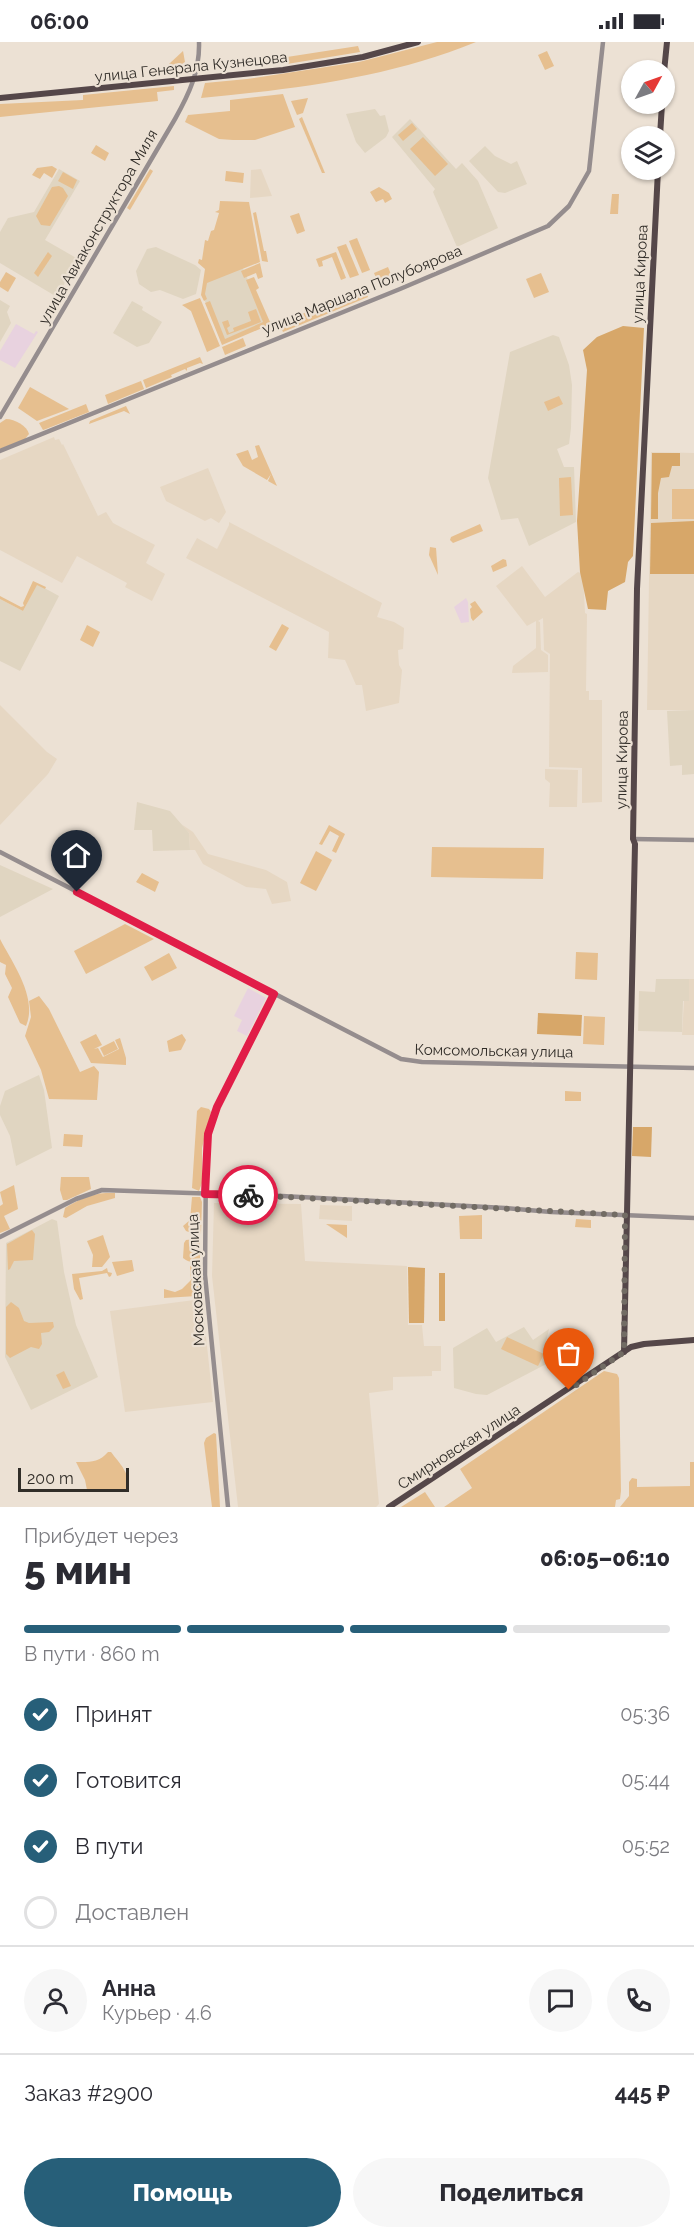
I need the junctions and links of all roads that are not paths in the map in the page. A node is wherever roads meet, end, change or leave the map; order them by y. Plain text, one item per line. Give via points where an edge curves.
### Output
1 (199, 42) edge
2 (418, 42) edge
3 (603, 42) edge
4 (667, 42) edge
5 (665, 60) edge
6 (195, 79) junction
7 (0, 98) edge
8 (657, 180) edge
9 (0, 417) edge
10 (0, 452) edge
11 (633, 839) junction
12 (694, 840) edge
13 (0, 852) edge
14 (274, 994) junction
15 (629, 1066) junction
16 (694, 1068) edge
17 (205, 1194) junction
18 (625, 1215) junction
19 (694, 1218) edge
20 (0, 1237) edge
21 (623, 1339) junction
22 (694, 1342) edge
23 (631, 1347) junction
24 (624, 1352) junction
25 (228, 1507) edge
26 (389, 1507) edge

1 - 6 street, улица Авиаконструктора Миля
2 - 6 main road, улица Генерала Кузнецова via 339,61
3 - 10 street, улица Маршала Полубоярова via 589,171 569,206 548,225
4 - 5 main road
6 - 7 main road, улица Генерала Кузнецова
6 - 9 street, улица Авиаконструктора Миля
8 - 11 main road, улица Кирова via 636,589
11 - 12 street
11 - 15 main road, улица Кирова
13 - 14 street, Комсомольская улица
14 - 15 street, Комсомольская улица via 394,1057 410,1061
14 - 17 street, Московская улица via 217,1107 208,1134
15 - 16 street, Комсомольская улица
15 - 18 main road, улица Кирова
17 - 18 street
17 - 20 street via 95,1192
17 - 25 street, Московская улица via 205,1275
18 - 19 street
18 - 21 main road, улица Кирова
21 - 23 main road
21 - 24 main road, улица Кирова
22 - 23 main road
23 - 24 main road, Смирновская улица
24 - 26 main road, Смирновская улица

